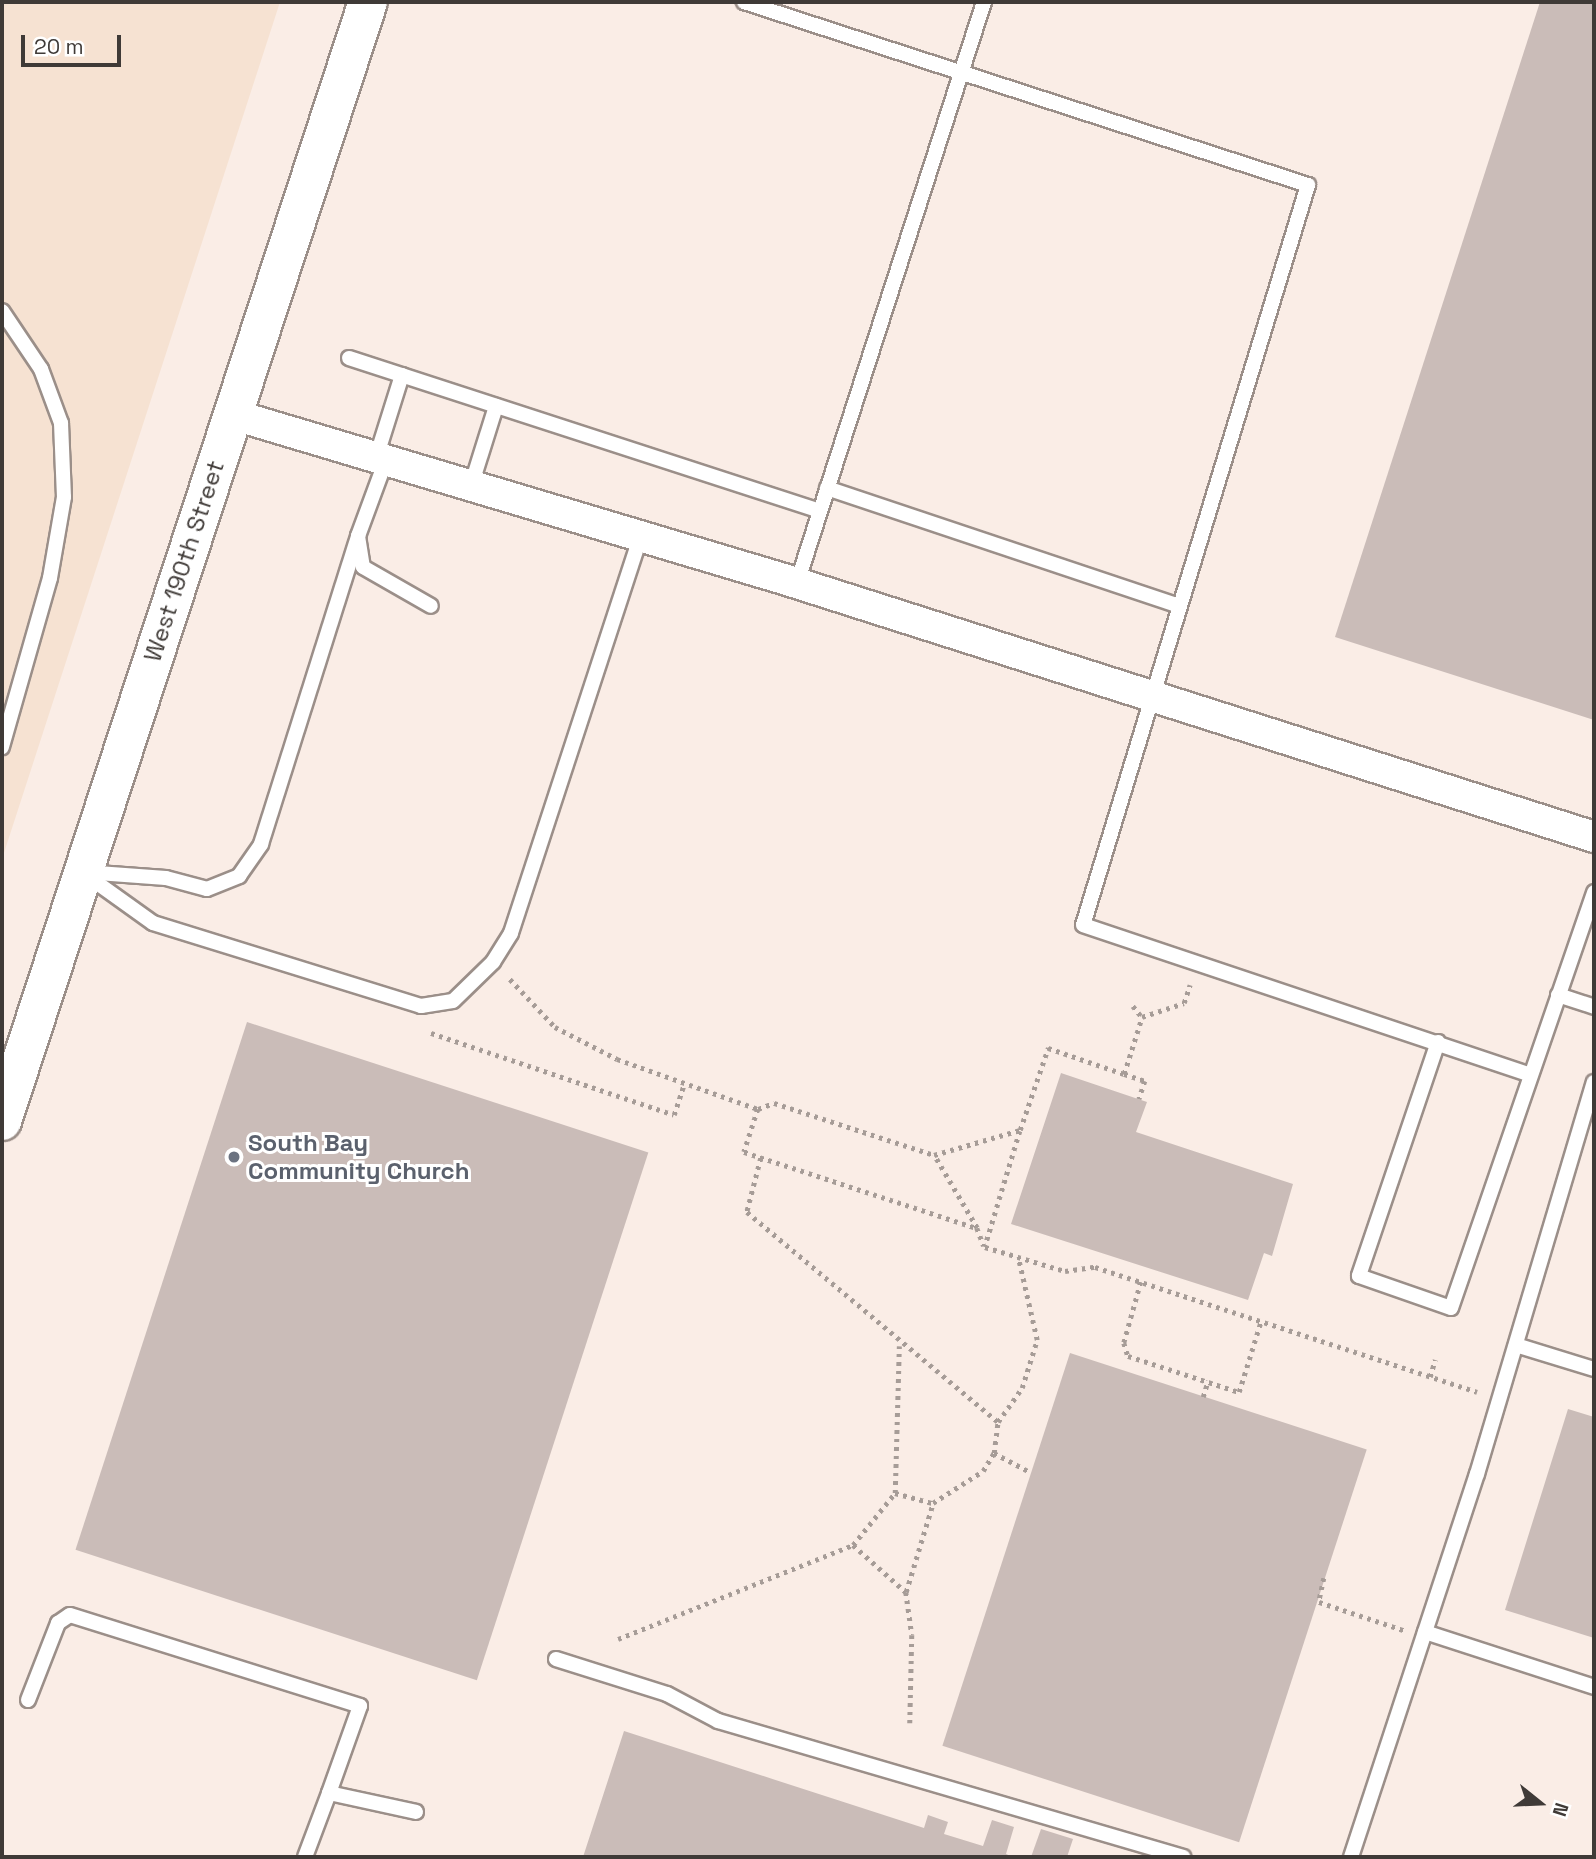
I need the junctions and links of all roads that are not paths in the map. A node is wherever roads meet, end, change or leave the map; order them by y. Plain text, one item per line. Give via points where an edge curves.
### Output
1 (368, 2) edge
2 (744, 2) edge
3 (984, 2) edge
4 (962, 71) junction
5 (2, 311) edge
6 (349, 358) dead end
7 (402, 375) junction
8 (496, 406) junction
9 (231, 414) junction
10 (381, 459) junction
11 (471, 486) junction
12 (827, 488) junction
13 (820, 511) junction
14 (358, 536) junction
15 (641, 536) junction
16 (797, 583) junction
17 (1177, 605) junction
18 (431, 606) dead end
19 (1150, 694) junction
20 (2, 747) edge
21 (1594, 836) edge
22 (82, 872) junction
23 (1594, 892) edge
24 (1558, 995) junction
25 (1594, 1007) edge
26 (1438, 1042) junction
27 (1531, 1075) junction
28 (1594, 1082) edge
29 (2, 1121) edge
30 (1516, 1345) junction
31 (1594, 1369) edge
32 (1424, 1634) junction
33 (556, 1659) dead end
34 (1594, 1687) edge
35 (28, 1700) dead end
36 (329, 1793) junction
37 (416, 1812) dead end
38 (305, 1857) edge
39 (1184, 1857) edge
40 (1351, 1857) edge

1 - 9 main road, West 190th Street
2 - 4 lane
3 - 4 lane
4 - 12 lane
4 - 17 lane via 1308,186
5 - 20 lane via 41,369 61,422 64,498 50,578
6 - 7 lane
7 - 8 lane
7 - 10 lane
8 - 11 lane
8 - 13 lane
9 - 10 street
9 - 22 main road, West 190th Street
10 - 11 street
10 - 14 lane
11 - 15 street
12 - 13 lane
12 - 17 lane
13 - 16 lane
14 - 18 lane via 363,567
14 - 22 lane via 261,844 239,876 207,889 166,878
15 - 16 street
15 - 22 lane via 511,933 494,962 453,1001 421,1006 153,923
16 - 19 street
17 - 19 lane
19 - 21 street
19 - 26 lane via 1083,925
22 - 29 main road, West 190th Street
23 - 24 lane
24 - 25 lane
24 - 27 lane
26 - 27 lane
26 - 27 lane via 1359,1276 1451,1308
28 - 30 lane
30 - 31 lane
30 - 32 lane
32 - 34 lane
32 - 40 lane
33 - 39 lane via 667,1694 718,1721
35 - 36 lane via 58,1623 70,1615 360,1706
36 - 37 lane
36 - 38 lane

